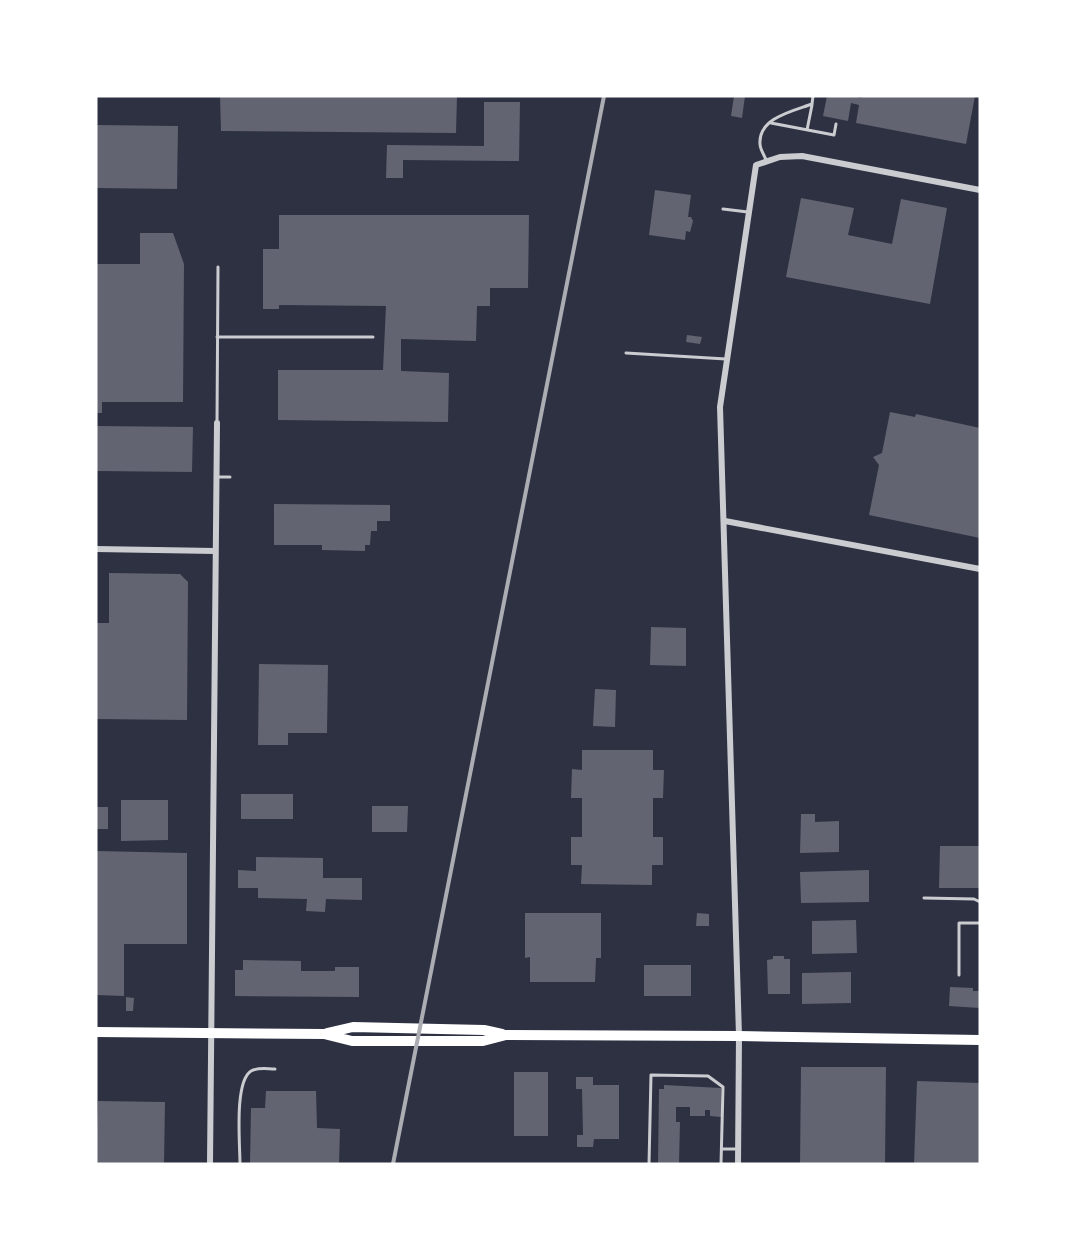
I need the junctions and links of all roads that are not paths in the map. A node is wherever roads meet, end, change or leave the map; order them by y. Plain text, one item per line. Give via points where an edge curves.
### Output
1 (813, 96) edge
2 (812, 104) junction
3 (771, 123) junction
4 (836, 124) dead end
5 (807, 130) junction
6 (767, 162) junction
7 (980, 190) edge
8 (723, 209) dead end
9 (749, 212) junction
10 (218, 267) dead end
11 (217, 337) junction
12 (373, 338) dead end
13 (626, 353) dead end
14 (728, 359) junction
15 (217, 423) joint
16 (216, 477) junction
17 (230, 477) dead end
18 (725, 521) junction
19 (96, 549) edge
20 (215, 551) junction
21 (980, 569) edge
22 (924, 898) dead end
23 (980, 902) edge
24 (980, 923) edge
25 (959, 975) dead end
26 (96, 1032) edge
27 (211, 1033) junction
28 (324, 1034) junction
29 (484, 1035) junction
30 (740, 1036) junction
31 (980, 1040) edge
32 (275, 1069) dead end
33 (721, 1149) junction
34 (738, 1149) junction
35 (210, 1164) edge
36 (240, 1164) edge
37 (649, 1164) edge
38 (721, 1164) edge
39 (738, 1164) edge

1 - 2 lane
2 - 3 lane via 775,117
2 - 5 lane
3 - 5 lane
3 - 6 lane via 762,131 759,145
4 - 5 lane via 834,135
6 - 7 street via 802,156
6 - 9 street via 756,165
8 - 9 lane
9 - 14 street
10 - 11 lane
11 - 12 lane
11 - 15 lane
13 - 14 lane
14 - 18 street via 720,407
15 - 16 street
16 - 17 lane
16 - 20 street
18 - 21 street
18 - 30 street
19 - 20 street
20 - 27 street
22 - 23 lane
24 - 25 lane via 959,923
26 - 27 main road
27 - 28 main road
27 - 35 street
28 - 29 main road via 352,1041
28 - 29 main road via 353,1027
29 - 30 main road
30 - 31 main road
30 - 34 street
32 - 36 lane via 258,1069 243,1080
33 - 34 lane
33 - 37 lane via 723,1087 708,1076 651,1075
33 - 38 lane
34 - 39 street

